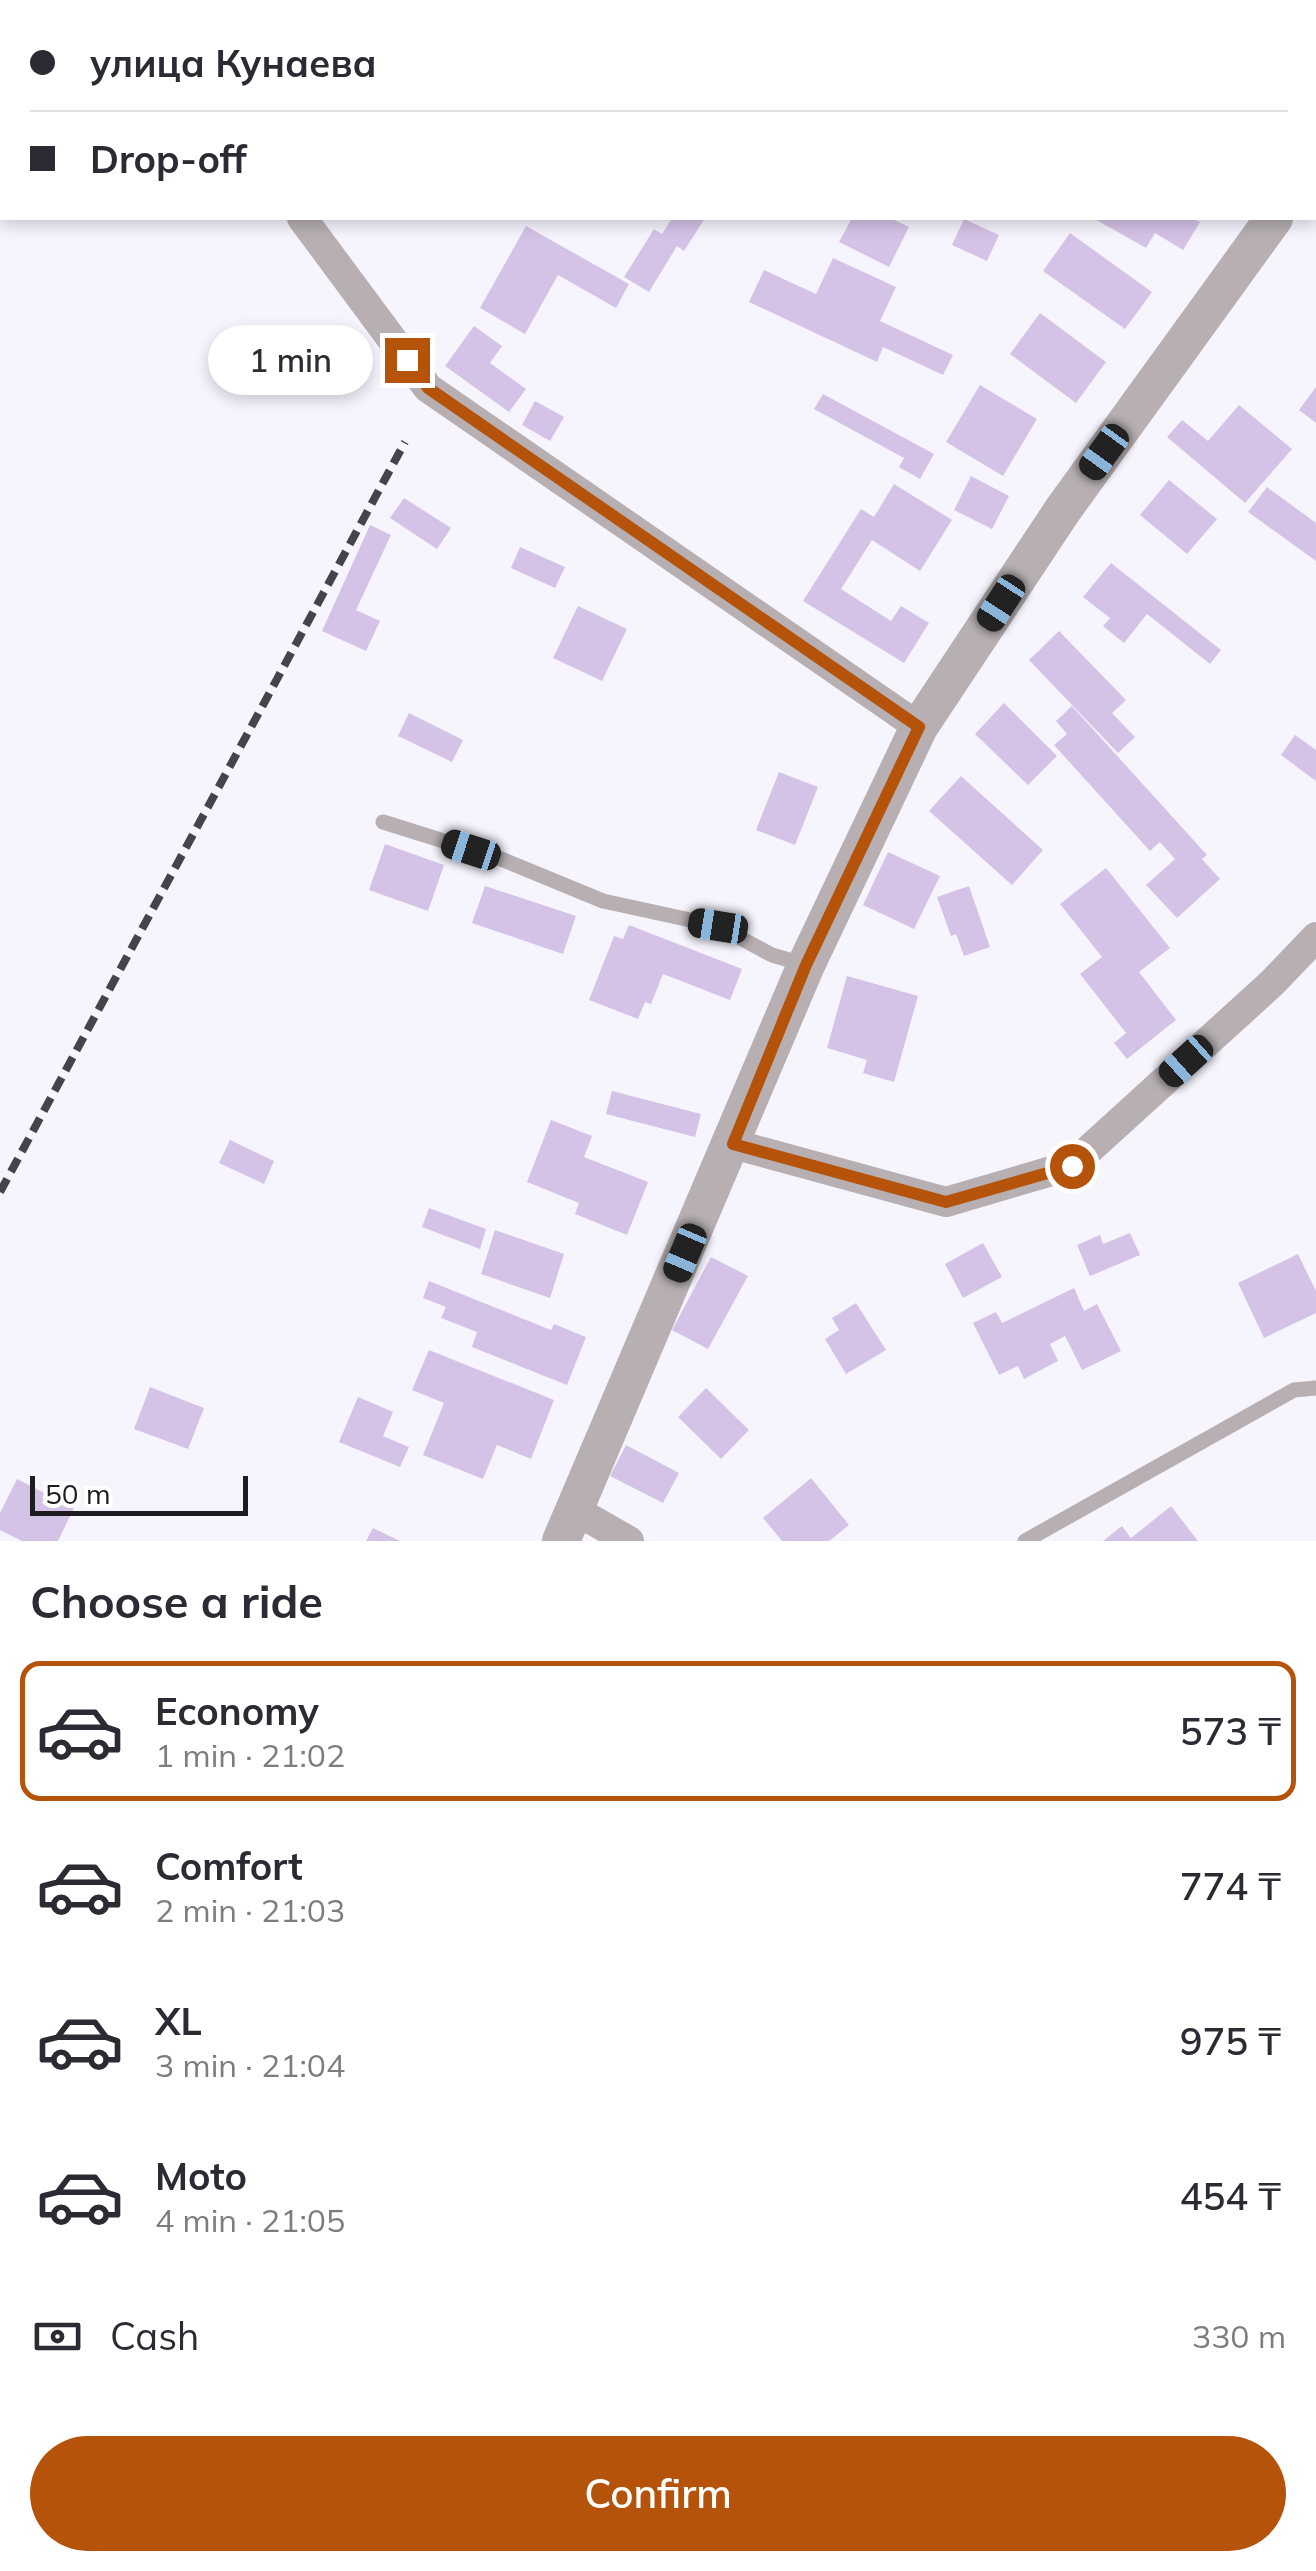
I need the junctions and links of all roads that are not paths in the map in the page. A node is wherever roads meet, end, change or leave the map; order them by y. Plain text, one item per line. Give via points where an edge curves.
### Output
1 (303, 220) edge
2 (1273, 220) edge
3 (919, 727) junction
4 (383, 822) dead end
5 (1316, 937) edge
6 (806, 965) junction
7 (733, 1144) junction
8 (1316, 1388) edge
9 (567, 1525) edge
10 (628, 1541) edge
11 (1026, 1541) edge

1 - 3 street via 428,388
2 - 3 street via 1062,511
3 - 6 street
4 - 6 lane via 603,902 718,926
5 - 7 street via 1072,1166 946,1202
6 - 7 street
7 - 9 street
8 - 11 lane via 1294,1390
9 - 10 street

